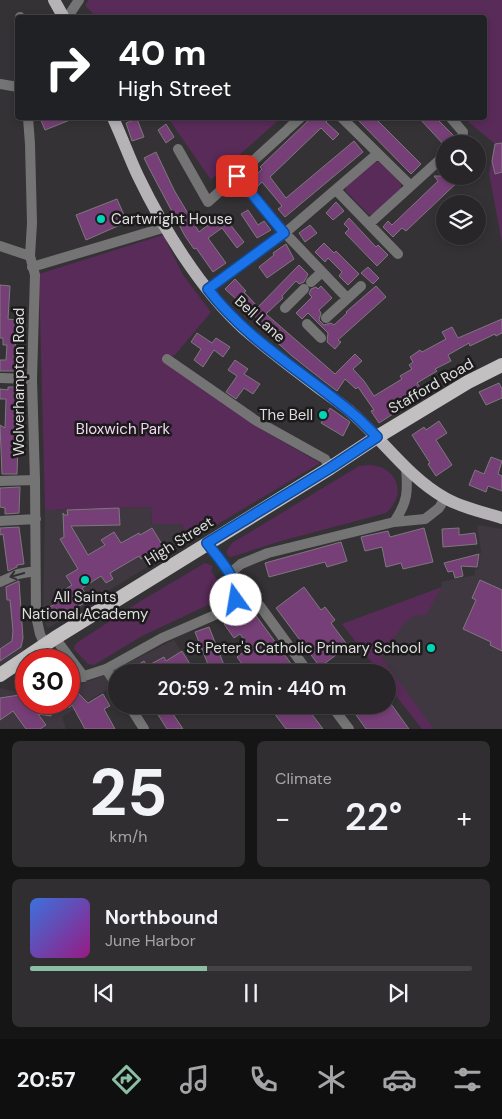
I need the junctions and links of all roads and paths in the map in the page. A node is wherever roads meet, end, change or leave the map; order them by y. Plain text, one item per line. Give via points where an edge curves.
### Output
1 (54, 0) edge
2 (80, 0) edge
3 (64, 15) edge
4 (68, 15) edge
5 (0, 84) edge
6 (15, 86) edge
7 (28, 120) edge
8 (114, 120) edge
9 (298, 120) edge
10 (344, 120) edge
11 (453, 120) edge
12 (462, 135) edge
13 (178, 149) dead end
14 (377, 154) junction
15 (436, 163) edge
16 (237, 176) junction
17 (411, 186) junction
18 (336, 190) junction
19 (369, 224) junction
20 (166, 227) junction
21 (284, 233) junction
22 (0, 246) edge
23 (398, 254) dead end
24 (30, 256) junction
25 (32, 267) junction
26 (322, 272) junction
27 (361, 286) dead end
28 (208, 289) junction
29 (347, 298) junction
30 (285, 308) dead end
31 (321, 338) dead end
32 (167, 359) dead end
33 (502, 365) edge
34 (0, 378) edge
35 (32, 379) junction
36 (377, 437) junction
37 (330, 468) junction
38 (406, 468) junction
39 (36, 480) junction
40 (0, 481) edge
41 (445, 498) junction
42 (502, 518) edge
43 (36, 519) junction
44 (0, 521) edge
45 (394, 522) junction
46 (207, 543) junction
47 (35, 571) junction
48 (229, 574) junction
49 (0, 582) edge
50 (237, 591) junction
51 (50, 642) junction
52 (302, 664) edge
53 (106, 669) junction
54 (108, 672) edge
55 (0, 675) edge
56 (84, 677) junction
57 (80, 678) edge
58 (135, 714) edge
59 (338, 714) edge
60 (144, 729) edge
61 (349, 729) edge

1 - 3 main road
2 - 4 street
5 - 6 street
7 - 24 street, Wolverhampton Road via 32,213
8 - 20 main road, Bell Lane via 138,176
9 - 16 street
10 - 14 street
11 - 12 street
13 - 16 street via 208,202
14 - 17 street
14 - 18 street
15 - 17 street
16 - 21 street
17 - 19 street
18 - 19 street
18 - 21 street
19 - 23 street
20 - 25 street
20 - 28 main road, Bell Lane
21 - 26 street
21 - 28 street
22 - 24 street
24 - 25 street, Wolverhampton Road
25 - 35 street, Wolverhampton Road
26 - 29 street
26 - 30 street
27 - 29 street
28 - 36 main road, Bell Lane via 242,327 352,413
29 - 31 street via 316,324
32 - 37 street via 191,370 255,420 324,460
33 - 36 highway, Stafford Road
34 - 35 street
35 - 39 street, Wolverhampton Road
36 - 37 highway, High Street
36 - 38 main road, Bell Lane
37 - 46 highway, High Street
38 - 41 main road, Bell Lane
38 - 45 street via 408,492
39 - 40 street
39 - 43 street, Wolverhampton Road
41 - 42 main road, Bell Lane
41 - 45 street via 439,508 425,519
43 - 44 street
43 - 47 street, Wolverhampton Road
45 - 48 street via 268,553 241,564
46 - 48 street
46 - 51 highway, High Street
47 -> 49 street
47 - 51 street, Wolverhampton Road via 36,616 40,634
48 - 50 street
50 - 52 street via 248,595 260,606
50 - 53 street via 231,608 162,638
51 - 55 highway, High Street
51 - 56 street, Wolverhampton Road
53 - 54 street
53 - 56 street
56 - 57 street
58 - 60 street
59 - 61 street

